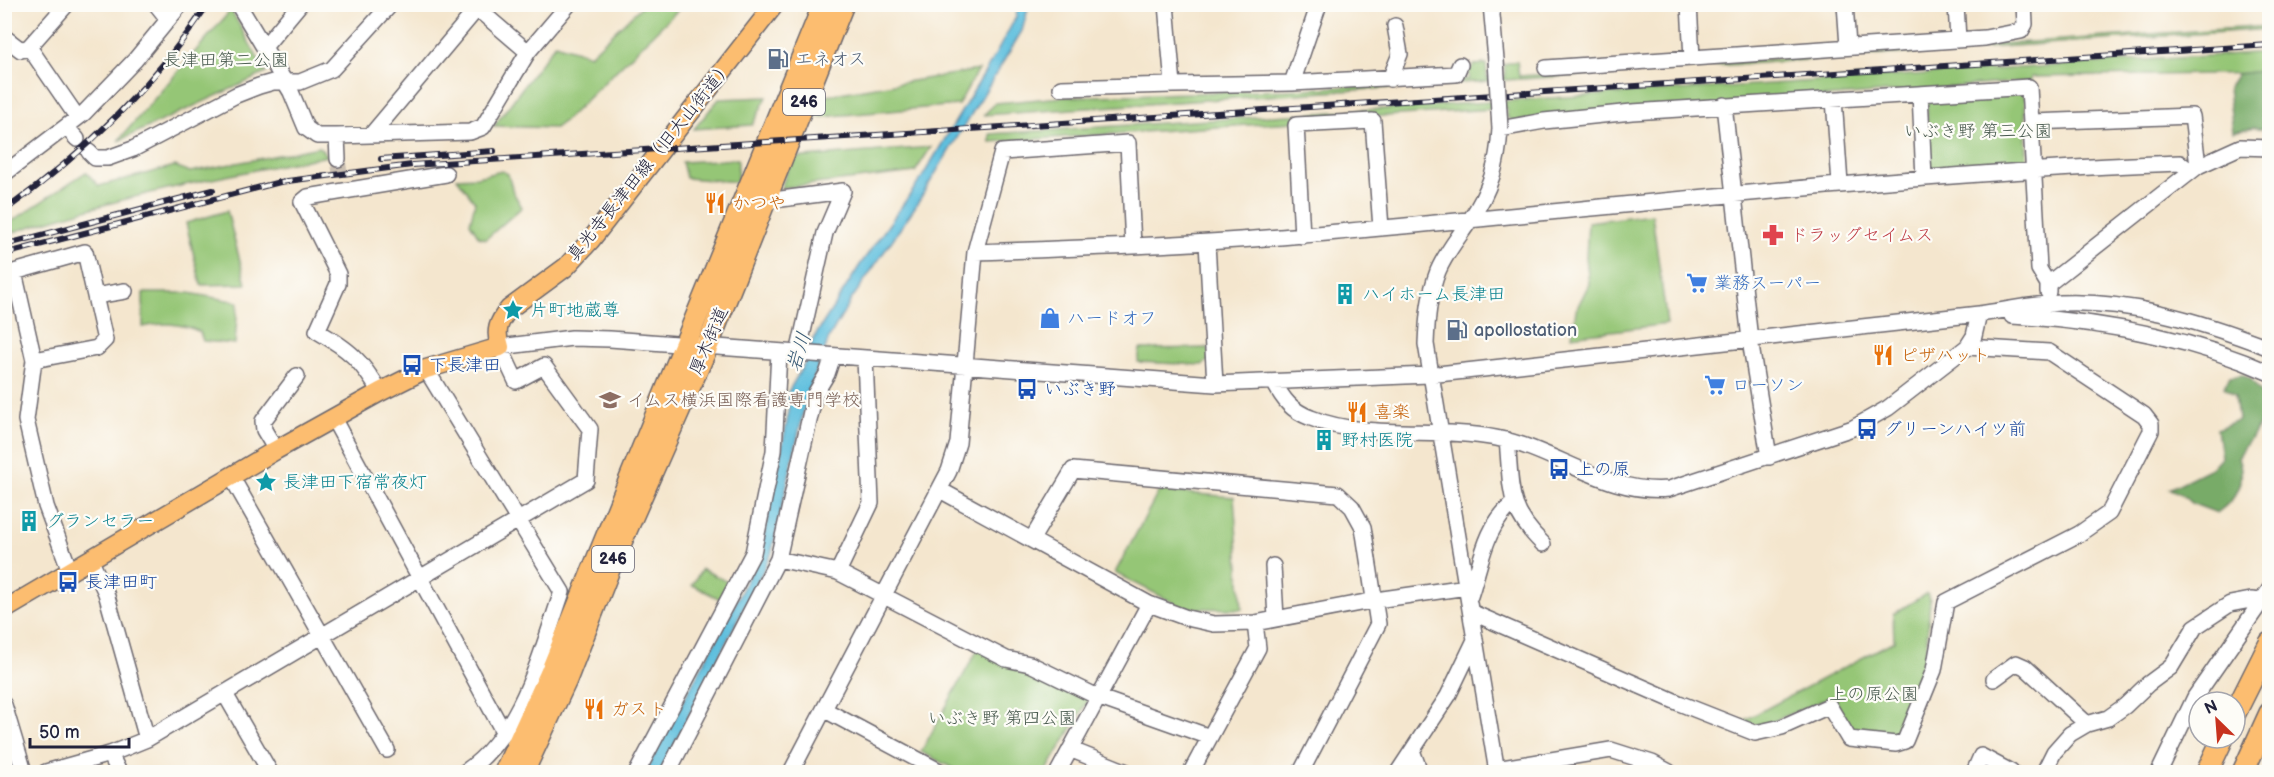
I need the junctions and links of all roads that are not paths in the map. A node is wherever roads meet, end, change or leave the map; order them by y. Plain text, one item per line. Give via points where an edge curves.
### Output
1 (67, 4) edge
2 (156, 4) edge
3 (181, 4) edge
4 (238, 4) edge
5 (300, 4) edge
6 (392, 4) edge
7 (569, 4) edge
8 (775, 4) edge
9 (824, 4) edge
10 (843, 4) edge
11 (1166, 4) edge
12 (1319, 4) edge
13 (1491, 4) edge
14 (1689, 4) edge
15 (1845, 4) edge
16 (1956, 4) edge
17 (2024, 4) edge
18 (477, 6) edge
19 (168, 19) junction
20 (1395, 26) dead end
21 (4, 38) edge
22 (1958, 40) junction
23 (265, 46) junction
24 (1848, 46) junction
25 (29, 47) junction
26 (528, 52) junction
27 (1692, 58) junction
28 (1460, 65) dead end
29 (1545, 68) dead end
30 (1390, 79) junction
31 (285, 82) junction
32 (1292, 83) junction
33 (1173, 85) junction
34 (1060, 88) dead end
35 (1920, 94) junction
36 (1834, 99) junction
37 (1724, 105) junction
38 (73, 111) dead end
39 (2033, 122) junction
40 (1500, 129) junction
41 (371, 135) junction
42 (337, 136) junction
43 (2270, 148) edge
44 (89, 152) dead end
45 (338, 159) tunnel mouth
46 (2194, 168) junction
47 (2036, 169) junction
48 (4, 174) edge
49 (446, 174) dead end
50 (1924, 178) junction
51 (1840, 184) junction
52 (1733, 193) junction
53 (766, 201) junction
54 (1471, 219) junction
55 (1381, 228) junction
56 (1302, 236) junction
57 (1207, 243) junction
58 (1133, 246) junction
59 (975, 252) junction
60 (2048, 284) junction
61 (125, 291) dead end
62 (95, 296) junction
63 (2048, 304) junction
64 (1979, 314) junction
65 (1750, 339) junction
66 (697, 346) junction
67 (500, 347) junction
68 (1967, 347) junction
69 (2270, 348) edge
70 (779, 352) junction
71 (799, 354) junction
72 (832, 356) junction
73 (865, 358) junction
74 (34, 360) junction
75 (965, 365) junction
76 (426, 369) junction
77 (2270, 373) edge
78 (1430, 375) junction
79 (297, 376) dead end
80 (1274, 382) junction
81 (1215, 384) junction
82 (380, 392) junction
83 (333, 418) junction
84 (1441, 433) junction
85 (1507, 440) junction
86 (276, 450) junction
87 (1769, 458) junction
88 (231, 476) junction
89 (940, 490) junction
90 (1514, 503) junction
91 (517, 520) junction
92 (1032, 539) junction
93 (1543, 544) dead end
94 (778, 559) junction
95 (90, 560) junction
96 (1273, 566) dead end
97 (70, 571) junction
98 (838, 572) junction
99 (420, 578) junction
100 (2267, 593) edge
101 (884, 595) junction
102 (1376, 600) junction
103 (1469, 600) junction
104 (1149, 604) junction
105 (4, 610) edge
106 (1276, 618) junction
107 (1255, 623) junction
108 (322, 636) junction
109 (1475, 640) junction
110 (2270, 643) edge
111 (1994, 679) dead end
112 (2246, 690) edge
113 (225, 693) junction
114 (1100, 698) junction
115 (4, 705) edge
116 (825, 710) junction
117 (2270, 713) edge
118 (2087, 724) junction
119 (504, 733) junction
120 (1210, 737) junction
121 (147, 739) junction
122 (387, 750) dead end
123 (1072, 750) junction
124 (2217, 750) edge
125 (1413, 753) junction
126 (110, 754) junction
127 (1649, 768) edge
128 (1497, 771) edge
129 (24, 772) edge
130 (46, 772) edge
131 (119, 772) edge
132 (270, 772) edge
133 (465, 772) edge
134 (505, 772) edge
135 (523, 772) edge
136 (637, 772) edge
137 (668, 772) edge
138 (791, 772) edge
139 (941, 772) edge
140 (1058, 772) edge
141 (1127, 772) edge
142 (1191, 772) edge
143 (1301, 772) edge
144 (1398, 772) edge
145 (1420, 772) edge
146 (1669, 772) edge
147 (1974, 772) edge
148 (2011, 772) edge
149 (2044, 772) edge
150 (2159, 772) edge
151 (2207, 772) edge
152 (2243, 772) edge

1 - 25 street
2 - 19 street
3 - 19 street
4 - 23 street
5 - 23 street
6 - 31 street via 332,69 300,82
7 - 26 street
8 - 67 main road, 真光寺長津田線（旧大山街道） via 590,241 566,267 508,309 497,328
9 - 66 highway, 厚木街道 / 246
10 - 53 highway, 厚木街道 / 246
11 - 33 street
12 - 32 street
13 - 40 street, bridge
14 - 27 street
15 - 24 street
16 - 22 street
17 - 22 street via 2025,24 2021,31
18 - 26 street
18 - 41 street
19 - 48 street via 72,134
20 - 30 street via 1400,54
21 - 25 street via 21,50
22 - 24 street
23 - 31 street
24 - 27 street
25 - 38 street
26 - 41 street via 483,127 470,132
27 - 29 street
28 - 30 street via 1456,74
30 - 32 street
31 - 42 street via 306,128 317,136
31 - 44 street via 273,82 236,95 133,149 100,160
32 - 33 street
33 - 34 street
35 - 36 street
35 - 39 street via 2029,87
35 - 50 street
36 - 37 street
36 - 51 street
37 - 40 street via 1555,120
37 - 52 street
39 - 46 street via 2192,116
39 - 47 street
40 - 54 street via 1493,178
41 - 42 street
42 - 45 street
43 - 46 street via 2240,147
46 - 47 street via 2180,163
46 - 60 street
47 - 50 street
47 - 60 street via 2039,268
49 - 82 street via 342,186 302,202 338,274 335,292 317,331 346,348 363,364
50 - 51 street
51 - 52 street
52 - 54 street
52 - 65 street
53 - 66 highway, 厚木街道 / 246
53 - 71 street via 843,191 825,233
54 - 55 street
54 - 78 street via 1446,255 1430,296 1426,344
55 - 56 street
55 - 56 street via 1373,121 1296,125
56 - 57 street
57 - 58 street
57 - 81 street
58 - 59 street
58 - 59 street via 1128,143 1002,152
59 - 75 street
60 - 63 street
61 - 62 street
62 - 74 street via 105,340 97,348
62 - 74 street via 86,252 14,272
63 - 64 street
63 - 69 street via 2136,309
64 - 65 street
64 - 68 street
64 - 77 street via 2050,318 2134,331 2226,355
65 - 78 street
65 - 87 street
66 - 67 street via 572,338
66 - 70 street
66 - 134 highway, 厚木街道 / 246
66 - 135 highway, 厚木街道 / 246 via 566,680
67 - 76 main road
67 - 91 street via 516,381 544,366 590,429 586,480
68 - 87 street via 1888,408 1853,428
68 - 103 street via 2049,352 2144,415 2151,431 2109,513 2079,534 1946,602 1934,670 1905,741 1896,744 1849,739 1829,706 1782,727 1755,733 1679,703
70 - 71 street
70 - 136 street via 774,451 753,553
71 - 72 street
72 - 73 street
72 - 94 street via 815,394
73 - 75 street
73 - 98 street via 871,503
74 - 97 street via 26,420 46,506
75 - 81 street
75 - 89 street via 958,443
76 - 82 main road
76 - 91 street
78 - 80 street
78 - 84 street
79 - 86 street via 263,421
80 - 81 street
80 - 84 street via 1294,411 1312,419 1371,430
82 - 83 main road
83 - 86 main road
83 - 99 street
84 - 85 street
84 - 103 street
85 - 87 street via 1637,490 1669,489
85 - 90 street
86 - 88 main road
88 - 95 main road
88 - 108 street
89 - 92 street
89 - 101 street
90 - 93 street via 1523,525
90 - 103 street via 1494,525
91 - 99 street
91 - 119 street via 562,592 538,661
92 - 102 street via 1073,470 1338,494 1352,507 1363,527
92 - 104 street
94 - 98 street
94 - 137 street
95 - 97 main road
95 - 121 street via 106,592
96 - 106 street
97 - 105 main road
98 - 101 street
99 - 108 street
99 - 119 street
100 - 118 street via 2230,604 2195,627 2171,667 2108,718
100 - 150 street via 2195,698
101 - 114 street via 1006,659 1030,664
101 - 116 street
102 - 103 street
102 - 106 street
102 - 143 street via 1378,624
103 - 109 street
104 - 107 street via 1215,624
104 - 114 street
106 - 107 street
107 - 120 street via 1258,648
108 - 113 street
108 - 122 street
109 - 125 street via 1448,696
109 - 128 street
110 - 112 highway
111 - 118 street via 2016,663 2025,667
113 - 121 street
113 - 132 street
114 - 120 street
114 - 123 street
115 - 129 street
116 - 138 street
116 - 139 street
117 - 152 highway
118 - 149 street via 2070,734 2054,752
119 - 133 street via 483,759
120 - 142 street
121 - 126 street
123 - 140 street
123 - 141 street
124 - 151 highway
125 - 144 street
125 - 145 street
126 - 130 street
126 - 131 street
127 - 128 street via 1611,750
127 - 146 street
147 - 148 street via 1982,756

